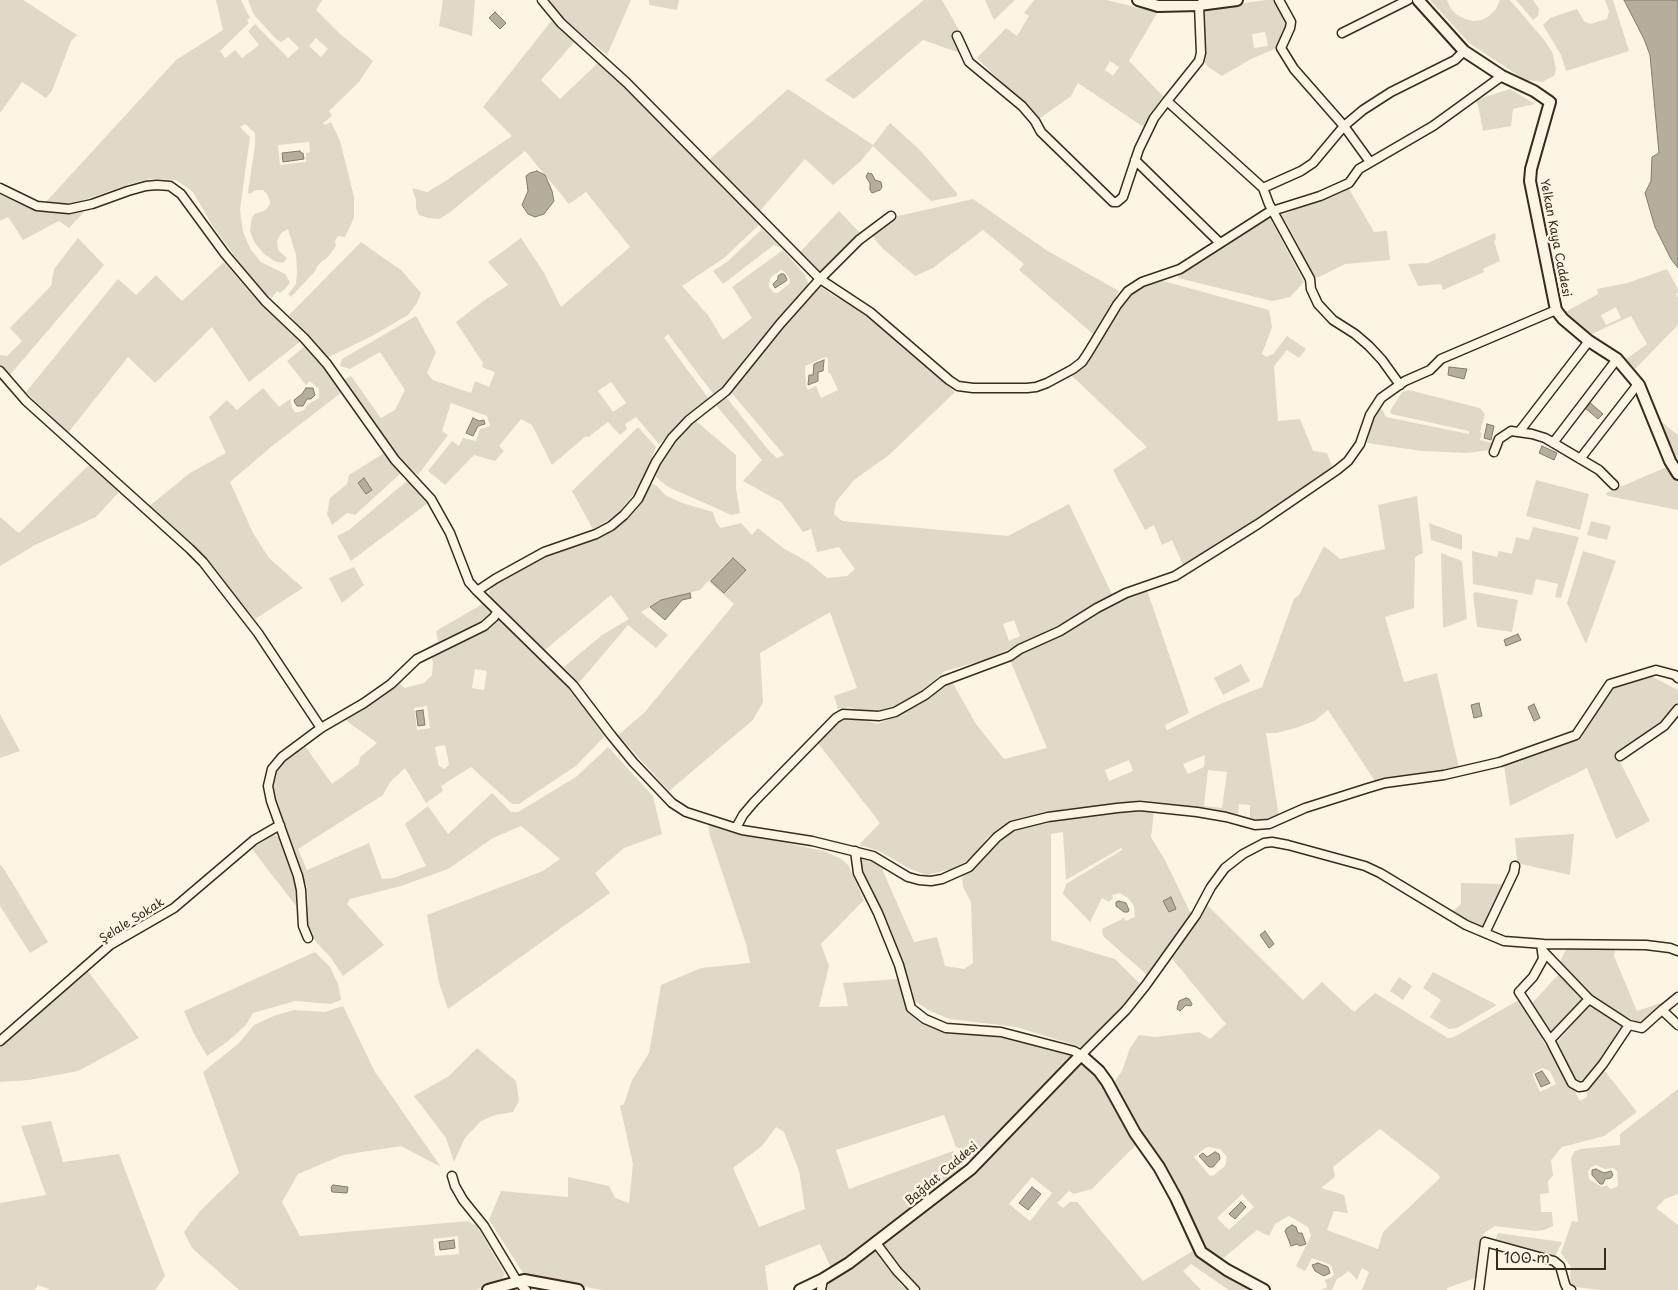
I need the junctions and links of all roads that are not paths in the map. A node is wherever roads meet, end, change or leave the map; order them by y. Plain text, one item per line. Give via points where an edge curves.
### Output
1 (542, 0) edge
2 (1138, 0) edge
3 (1237, 0) edge
4 (1279, 0) edge
5 (1408, 0) edge
6 (1418, 0) edge
7 (1200, 5) junction
8 (1342, 34) dead end
9 (957, 36) dead end
10 (1464, 51) junction
11 (1502, 76) junction
12 (1167, 101) junction
13 (1344, 126) junction
14 (1135, 160) junction
15 (1370, 162) junction
16 (0, 188) edge
17 (1263, 188) junction
18 (1274, 212) junction
19 (891, 216) dead end
20 (1220, 243) junction
21 (820, 279) junction
22 (1556, 310) junction
23 (1589, 341) junction
24 (1617, 359) junction
25 (0, 371) edge
26 (1638, 384) junction
27 (1400, 385) junction
28 (1519, 432) junction
29 (1553, 443) junction
30 (1494, 452) dead end
31 (1580, 459) junction
32 (1678, 474) edge
33 (1614, 485) dead end
34 (477, 591) junction
35 (497, 612) junction
36 (1678, 678) edge
37 (1678, 709) edge
38 (321, 728) junction
39 (1620, 756) dead end
40 (1269, 824) junction
41 (280, 825) junction
42 (736, 828) junction
43 (1272, 842) junction
44 (855, 851) junction
45 (1515, 866) dead end
46 (1485, 933) junction
47 (308, 938) dead end
48 (1542, 948) junction
49 (1678, 951) edge
50 (1678, 997) edge
51 (1589, 999) junction
52 (1662, 1010) junction
53 (1628, 1025) junction
54 (1678, 1026) edge
55 (1550, 1040) junction
56 (0, 1041) edge
57 (1081, 1055) junction
58 (452, 1176) dead end
59 (876, 1243) junction
60 (518, 1281) junction
61 (822, 1285) edge
62 (488, 1290) edge
63 (526, 1290) edge
64 (578, 1290) edge
65 (800, 1290) edge
66 (915, 1290) edge
67 (1264, 1290) edge
68 (1480, 1290) edge
69 (1571, 1290) edge

1 - 21 street via 561,23 621,77
2 - 7 street via 1158,6
3 - 7 street
4 - 13 street via 1291,22 1281,48 1294,69
5 - 8 street
6 - 10 street, Yelkan Kaya Caddesi
7 - 12 street via 1199,61
9 - 14 street via 969,62 1022,106 1041,132 1113,202 1123,196
10 - 11 street, Yelkan Kaya Caddesi
10 - 13 street via 1455,60 1390,92
11 - 15 street via 1433,126
11 - 22 street, Yelkan Kaya Caddesi via 1550,102 1530,169 1530,181
12 - 14 street via 1154,118
12 - 17 street
13 - 15 street
13 - 17 street via 1313,163
14 - 20 street
15 - 18 street via 1359,169 1349,183
16 - 34 street via 37,206 69,209 146,186 170,186 182,194 225,254 265,301 327,364 396,460 431,499 450,533 469,582
17 - 18 street
18 - 20 street
18 - 27 street via 1310,279 1323,312 1369,346
19 - 21 street via 860,240
20 - 21 street via 1180,269 1142,282 1128,291 1082,362 1047,384 1027,388 958,386 870,312
21 - 34 street via 726,391 672,438 638,499 624,515 596,534 544,552
22 - 23 street, Yelkan Kaya Caddesi
22 - 27 street via 1441,359 1430,370
23 - 24 street, Yelkan Kaya Caddesi
23 - 28 street
24 - 26 street, Yelkan Kaya Caddesi
24 - 29 street
25 - 38 street via 26,401 203,562 258,633
26 - 31 street
26 - 32 street, Yelkan Kaya Caddesi
27 - 42 street via 1381,398 1370,415 1360,444 1348,461 1258,524 1175,576 1126,593 1060,632 1010,656 943,681 895,712 873,716 843,714 836,718 754,802
28 - 29 street
28 - 30 street via 1511,431 1499,439
29 - 31 street
31 - 33 street via 1599,470
34 - 35 street
35 - 38 street via 484,626 417,659 391,684
35 - 42 street via 573,685 616,742 672,803 686,812
36 - 40 street via 1656,670 1610,684 1576,735 1473,769 1385,783 1305,808
37 - 39 street via 1664,726
38 - 41 street via 282,757 272,769 268,786
40 - 43 street
40 - 44 street via 1254,825 1197,812 1140,806 1048,817 1012,826 968,867 931,881 908,877 873,856
41 - 47 street via 298,876 303,926
41 - 56 street, Şelale Sokak via 254,840 174,908 110,945
42 - 44 street
43 - 46 street via 1365,866 1458,921
43 - 57 street via 1254,847 1225,868 1146,985
44 - 57 street via 858,873 899,966 911,1008 925,1019 946,1028 1001,1032 1074,1050
45 - 46 street
46 - 48 street
48 - 49 street via 1646,944
48 - 51 street
48 - 55 street via 1543,959 1519,992
50 - 52 street
51 - 53 street
51 - 55 street
52 - 53 street via 1642,1028
52 - 54 street
53 - 55 street via 1585,1086 1579,1087 1572,1082
57 - 59 street, Bağdat Caddesi via 971,1169
57 - 67 street via 1107,1082 1176,1198 1201,1252
58 - 60 street via 463,1200 484,1226
59 - 61 street, Bağdat Caddesi
59 - 66 street
60 - 62 street
60 - 63 street
60 - 64 street
61 - 65 street, Bağdat Caddesi
68 - 69 street via 1485,1242 1554,1261 1560,1266 1565,1284

